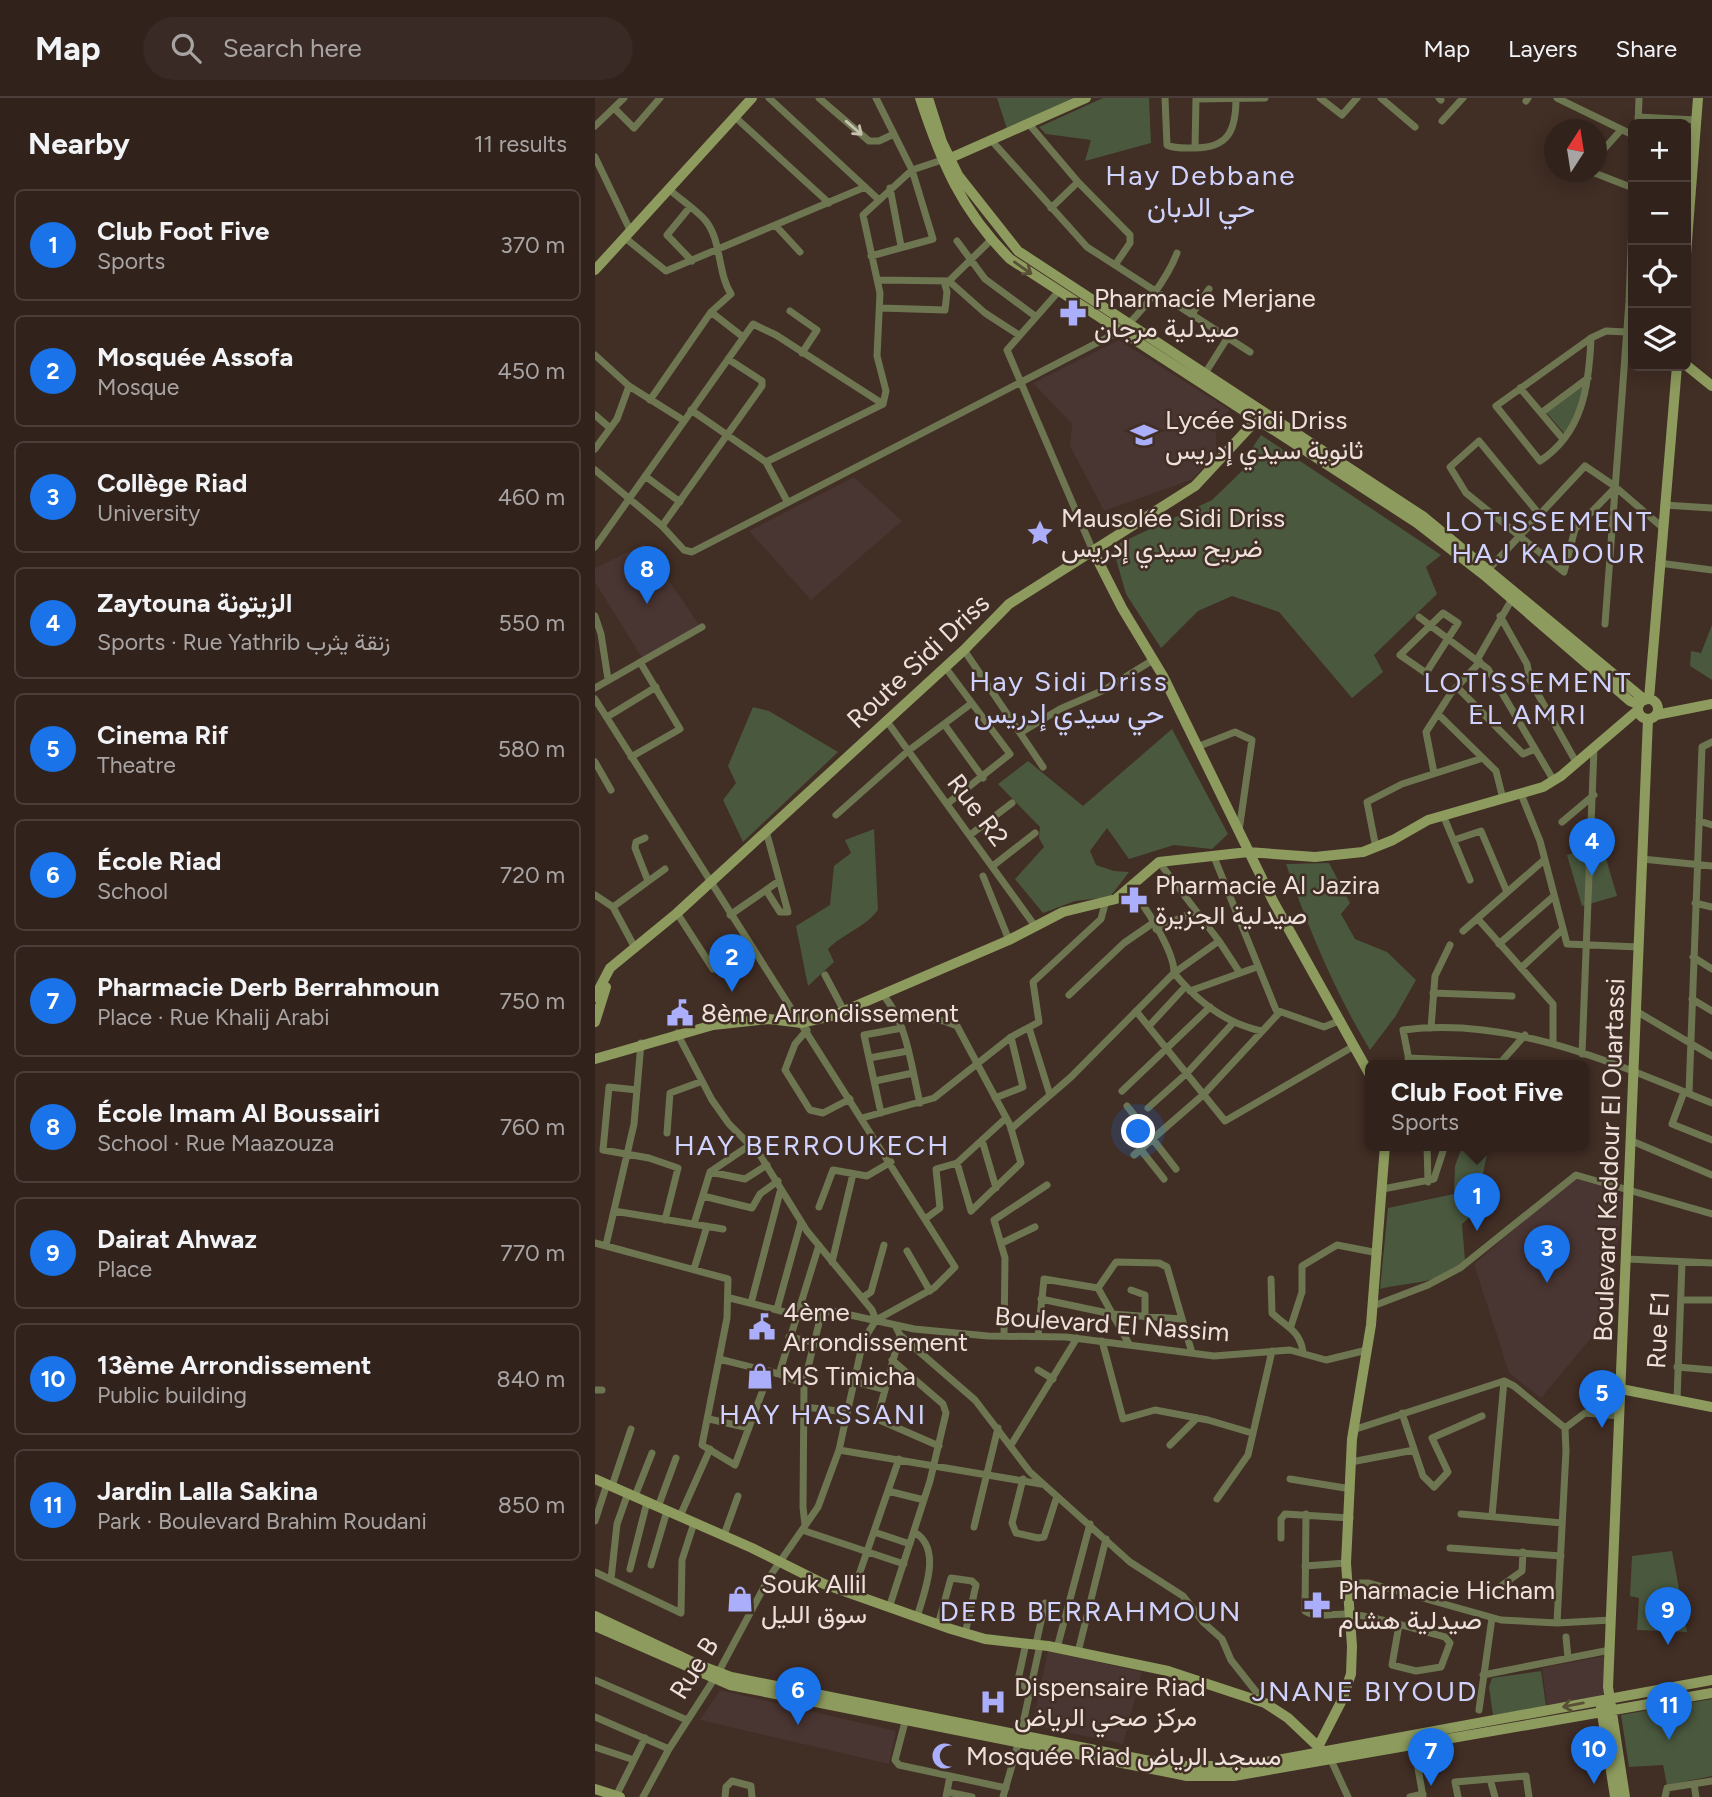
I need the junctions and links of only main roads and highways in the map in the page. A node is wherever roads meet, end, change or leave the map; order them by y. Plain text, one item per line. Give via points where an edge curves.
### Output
1 (752, 98) edge
2 (921, 98) edge
3 (928, 98) edge
4 (1086, 98) edge
5 (1698, 98) edge
6 (946, 160) junction
7 (1687, 245) edge
8 (595, 270) edge
9 (1691, 369) edge
10 (1677, 371) edge
11 (1712, 386) edge
12 (1264, 410) junction
13 (1257, 420) junction
14 (1093, 551) junction
15 (1486, 572) junction
16 (1712, 704) edge
17 (1648, 707) junction
18 (1248, 852) junction
19 (615, 964) junction
20 (595, 997) edge
21 (595, 1022) edge
22 (595, 1048) edge
23 (600, 1057) edge
24 (1365, 1067) edge
25 (1385, 1151) edge
26 (1621, 1389) junction
27 (1712, 1407) edge
28 (595, 1479) edge
29 (595, 1616) edge
30 (595, 1626) edge
31 (715, 1676) junction
32 (1712, 1680) edge
33 (1712, 1693) edge
34 (1606, 1699) junction
35 (1607, 1711) junction
36 (1019, 1739) junction
37 (1324, 1753) junction
38 (1616, 1772) junction
39 (595, 1789) edge
40 (618, 1797) edge
41 (1615, 1797) edge
42 (1625, 1797) edge

1 - 8 main road
2 - 6 main road
3 - 6 main road
4 - 6 main road
5 - 7 main road
6 - 12 main road via 1018,251
6 -> 13 main road via 949,178 992,239 1018,265
9 - 11 main road
10 - 17 main road, Boulevard Kaddour El Ouartassi
12 - 13 main road, Route Sidi Driss
12 - 15 main road via 1424,517
13 - 14 main road, Route Sidi Driss via 1195,486
13 - 15 main road
14 - 18 main road
14 - 19 main road, Route Sidi Driss via 1009,604 677,913
15 - 17 main road
15 - 17 main road via 1630,701
16 - 17 main road
17 - 18 main road via 1554,781 1443,815 1376,848 1315,856
17 - 26 main road, Boulevard Kaddour El Ouartassi
18 - 23 main road via 1159,862 1105,904 1063,912 884,996 805,1027 769,1018 713,1025
18 - 24 main road
19 - 20 main road, Route Sidi Driss
19 - 21 main road
22 - 23 main road
25 - 37 main road via 1373,1306 1353,1430 1346,1563 1351,1674
26 - 27 main road
26 - 34 main road, Boulevard Kaddour El Ouartassi
28 - 37 main road via 852,1595 938,1625 994,1641 1057,1648 1179,1674 1265,1703
29 - 31 main road
30 - 31 main road
31 - 36 main road
31 - 36 main road via 905,1722
32 - 34 main road
33 - 35 main road
34 - 35 main road, Boulevard Kaddour El Ouartassi
34 -> 37 main road
35 - 37 main road via 1414,1745
35 - 38 main road, Boulevard Kaddour El Ouartassi
36 - 37 main road via 1195,1776 1234,1776
38 - 41 main road
38 - 42 main road
39 - 40 main road

